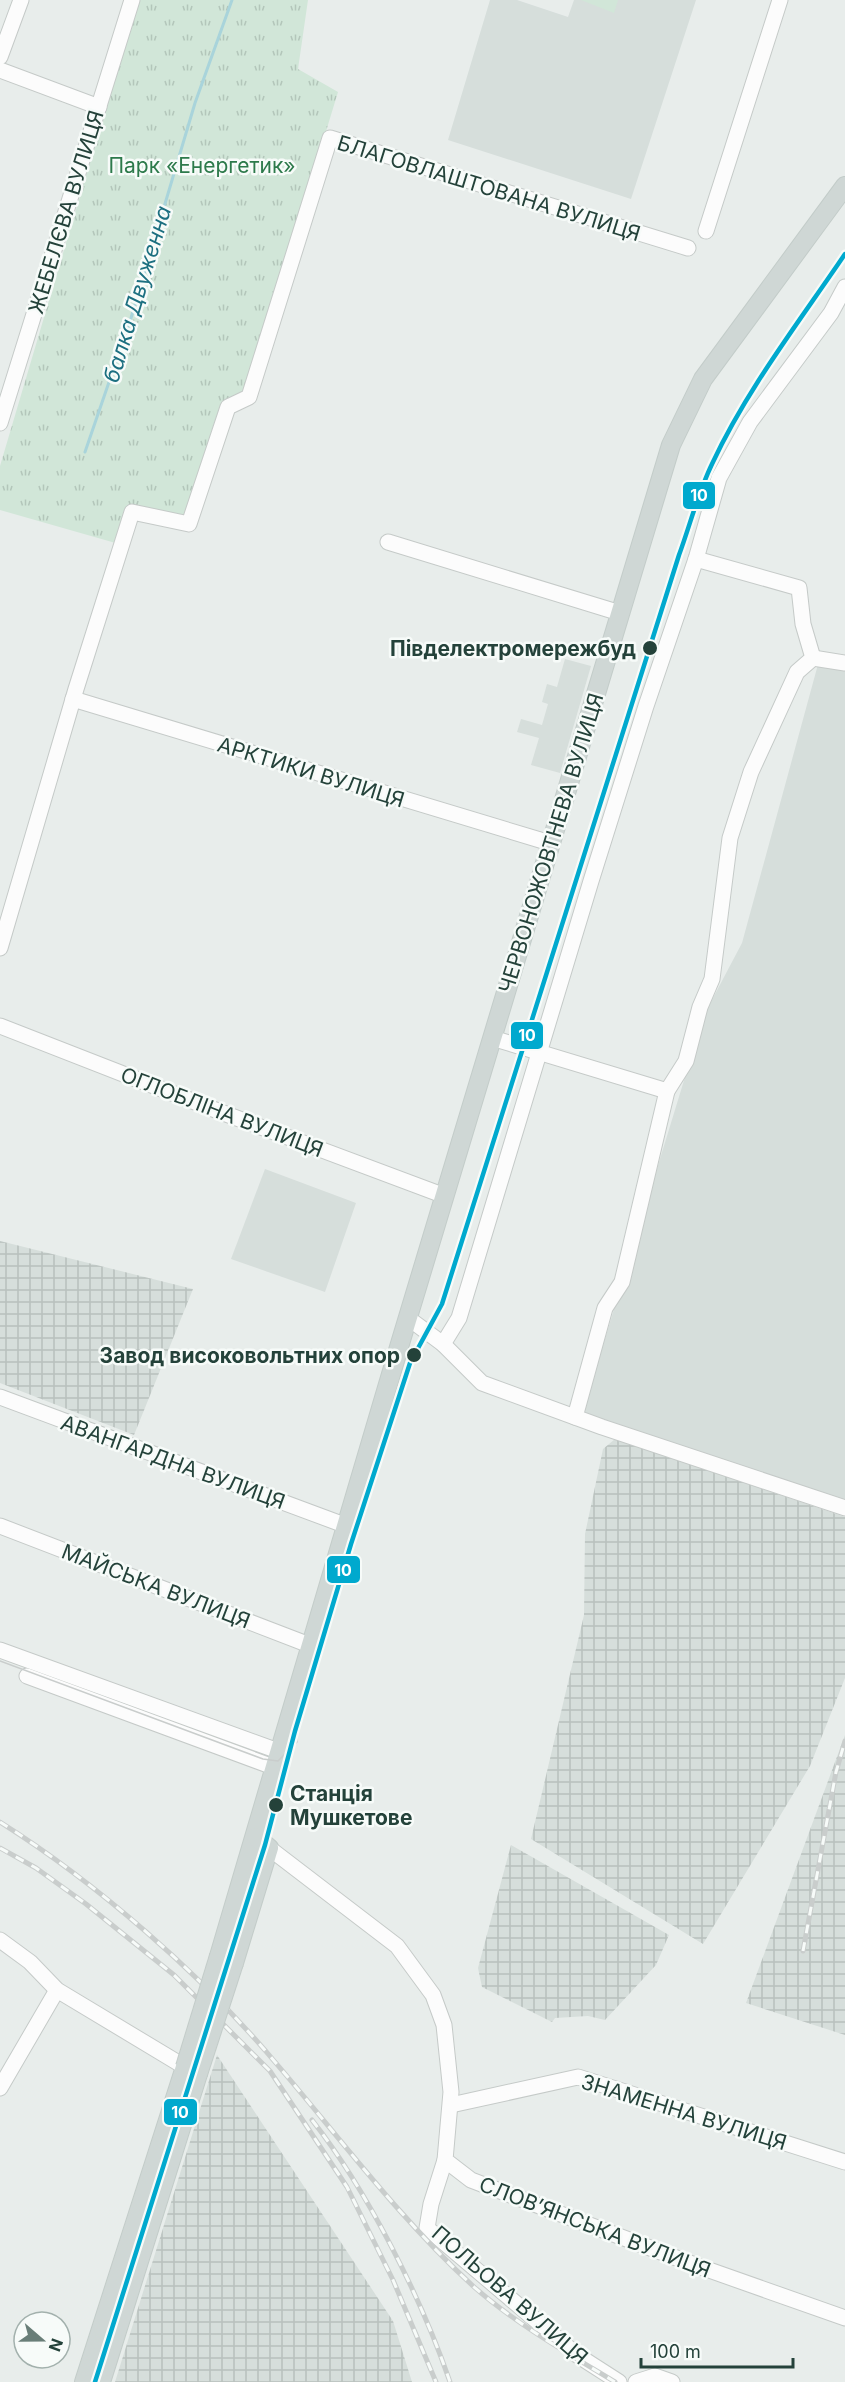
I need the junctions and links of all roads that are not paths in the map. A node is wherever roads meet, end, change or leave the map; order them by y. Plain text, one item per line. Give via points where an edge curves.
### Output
1 (21, 0) edge
2 (132, 0) edge
3 (780, 0) edge
4 (0, 57) edge
5 (0, 70) edge
6 (99, 107) junction
7 (845, 186) edge
8 (706, 231) dead end
9 (688, 248) dead end
10 (845, 287) edge
11 (0, 423) edge
12 (388, 542) dead end
13 (696, 559) junction
14 (620, 613) junction
15 (813, 658) junction
16 (845, 663) edge
17 (73, 699) junction
18 (550, 843) junction
19 (0, 948) edge
20 (0, 1026) edge
21 (492, 1038) junction
22 (540, 1051) junction
23 (667, 1091) junction
24 (445, 1196) junction
25 (408, 1318) junction
26 (443, 1344) junction
27 (0, 1397) edge
28 (575, 1417) junction
29 (845, 1508) edge
30 (0, 1526) edge
31 (347, 1526) junction
32 (312, 1646) junction
33 (0, 1650) edge
34 (27, 1676) dead end
35 (279, 1760) junction
36 (263, 1842) junction
37 (0, 1940) edge
38 (57, 1990) junction
39 (191, 2070) junction
40 (0, 2088) edge
41 (451, 2105) junction
42 (445, 2160) junction
43 (845, 2162) edge
44 (845, 2318) edge
45 (84, 2382) edge
46 (101, 2382) edge
47 (619, 2382) edge
48 (636, 2382) edge
49 (672, 2382) edge

1 - 4 street
2 - 6 street, ЖЕБЕЛЄВА ВУЛИЦЯ
3 - 8 street
5 - 6 street
6 - 11 street, ЖЕБЕЛЄВА ВУЛИЦЯ
7 - 14 main road, ЧЕРВОНОЖОВТНЕВА ВУЛИЦЯ via 703,379 686,410 671,445
9 - 17 street, БЛАГОВЛАШТОВАНА ВУЛИЦЯ via 330,138 249,397 228,407 189,524 132,512
10 - 13 street via 831,313 750,422 732,453 719,478
12 - 14 street
13 - 15 street via 799,588 803,624
13 - 22 street via 646,706
14 - 18 main road, ЧЕРВОНОЖОВТНЕВА ВУЛИЦЯ
15 - 16 street
15 - 23 street via 797,672 751,772 730,838 712,979 686,1061
17 - 18 street, АРКТИКИ ВУЛИЦЯ
17 - 19 street
18 - 21 main road, ЧЕРВОНОЖОВТНЕВА ВУЛИЦЯ
20 - 24 street, ОГЛОБЛІНА ВУЛИЦЯ
21 - 22 street
21 - 24 main road, ЧЕРВОНОЖОВТНЕВА ВУЛИЦЯ
22 - 23 street
22 - 26 street via 459,1318
23 - 28 street via 622,1282 605,1308
24 - 25 main road, ЧЕРВОНОЖОВТНЕВА ВУЛИЦЯ
25 - 26 street
25 - 31 main road, ЧЕРВОНОЖОВТНЕВА ВУЛИЦЯ
26 - 28 street via 482,1383
27 - 31 street, АВАНГАРДНА ВУЛИЦЯ
28 - 29 street
30 - 32 street, МАЙСЬКА ВУЛИЦЯ
31 - 32 main road, ЧЕРВОНОЖОВТНЕВА ВУЛИЦЯ
32 - 35 main road, ЧЕРВОНОЖОВТНЕВА ВУЛИЦЯ
33 - 35 street
34 - 35 street
35 - 36 main road, ЧЕРВОНОЖОВТНЕВА ВУЛИЦЯ
36 - 39 main road, ЧЕРВОНОЖОВТНЕВА ВУЛИЦЯ, bridge
36 - 41 street via 397,1946 425,1982 444,2025
37 - 38 street via 30,1962
38 - 39 street
38 - 40 street
39 - 45 main road
39 - 46 main road
41 - 42 street
41 - 43 street, ЗНАМЕННА ВУЛИЦЯ via 578,2077
42 - 44 street, СЛОВ’ЯНСЬКА ВУЛИЦЯ via 471,2180
42 - 47 street, ПОЛЬОВА ВУЛИЦЯ via 427,2228 577,2355
48 - 49 street via 655,2376

